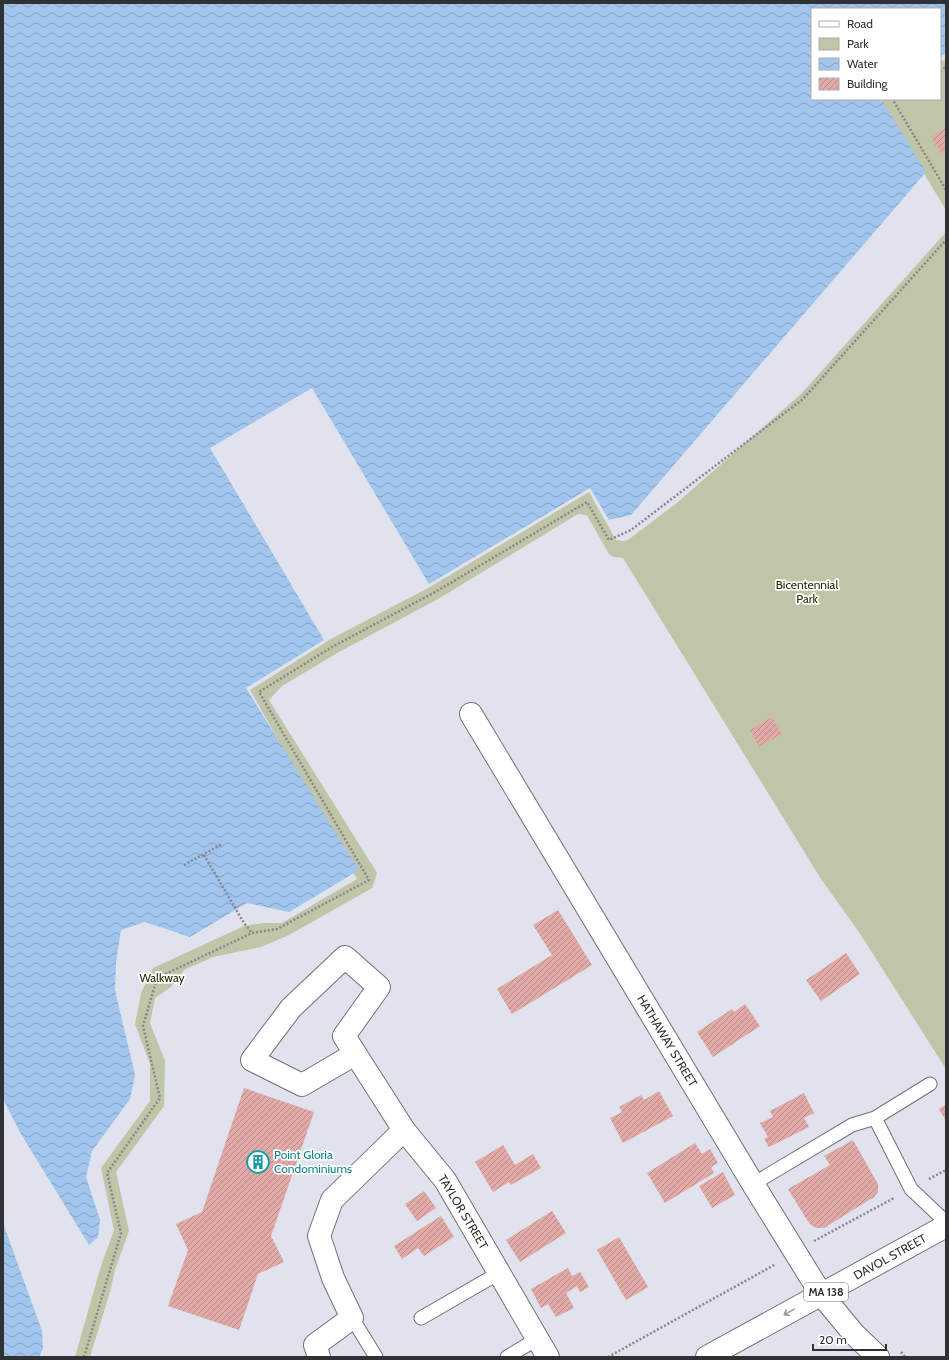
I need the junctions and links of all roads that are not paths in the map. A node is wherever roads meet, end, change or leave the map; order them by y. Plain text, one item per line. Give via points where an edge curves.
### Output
1 (471, 714) dead end
2 (355, 1054) junction
3 (930, 1084) dead end
4 (875, 1118) junction
5 (404, 1130) junction
6 (752, 1184) junction
7 (946, 1222) edge
8 (946, 1226) edge
9 (499, 1273) junction
10 (821, 1294) junction
11 (352, 1318) junction
12 (421, 1318) dead end
13 (542, 1348) edge
14 (319, 1357) edge
15 (376, 1357) edge
16 (507, 1357) edge
17 (707, 1357) edge
18 (878, 1357) edge

1 - 6 main road, HATHAWAY STREET
2 - 2 main road, TAYLOR STREET via 302,1085 252,1060 292,1008 345,957 379,987 344,1036
2 - 5 main road, TAYLOR STREET
3 - 4 lane
4 - 6 lane via 852,1125
4 - 7 lane via 910,1189
5 - 9 main road, TAYLOR STREET via 445,1180
5 - 11 main road via 332,1200 319,1236 333,1278
6 - 10 main road, HATHAWAY STREET
8 - 10 main road, DAVOL STREET / MA 138
9 - 12 lane
9 - 13 main road, TAYLOR STREET
10 -> 17 main road, DAVOL STREET / MA 138
10 - 18 main road, HATHAWAY STREET via 854,1334
11 - 14 main road via 315,1346
11 - 15 lane
13 - 16 lane

